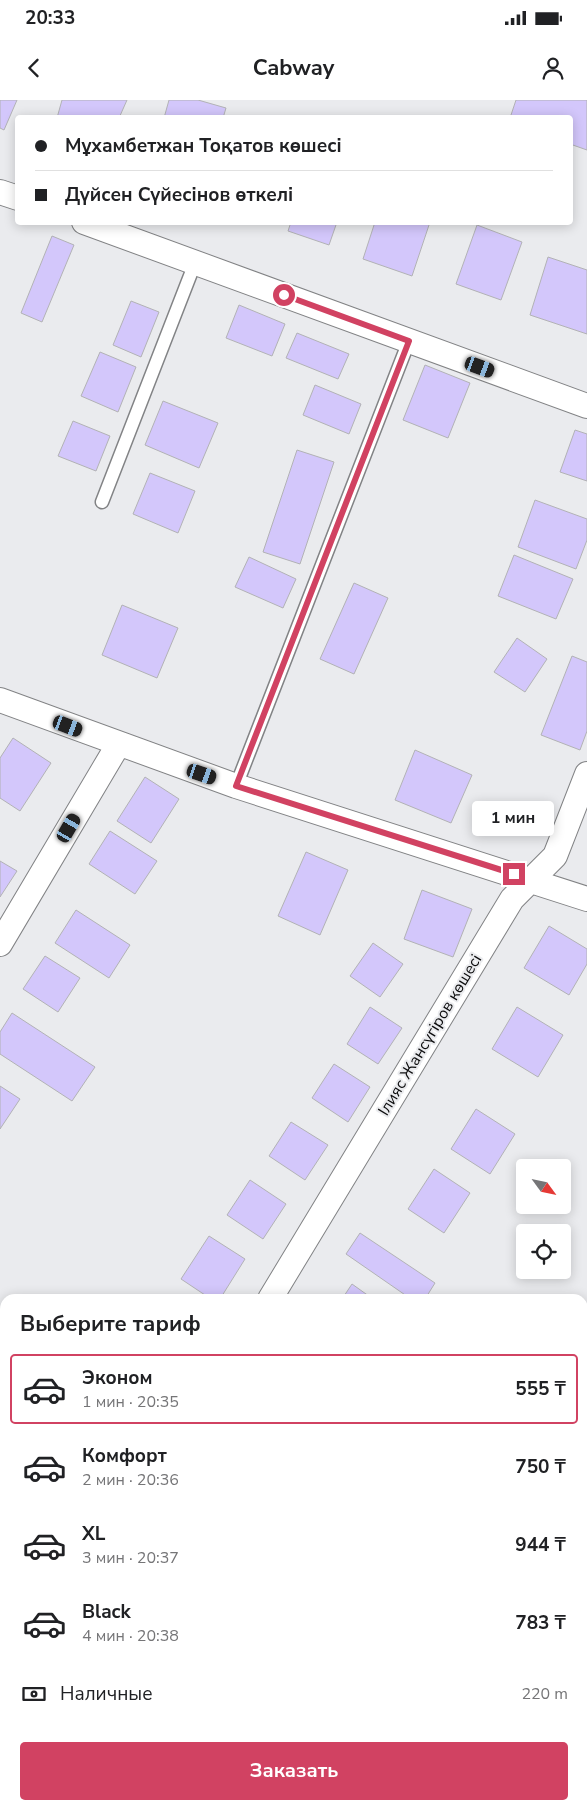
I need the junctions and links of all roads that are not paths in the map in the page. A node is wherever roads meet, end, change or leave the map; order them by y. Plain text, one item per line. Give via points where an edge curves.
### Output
1 (0, 192) edge
2 (15, 197) edge
3 (92, 225) edge
4 (195, 263) junction
5 (409, 341) junction
6 (587, 406) edge
7 (102, 502) dead end
8 (0, 700) edge
9 (118, 745) junction
10 (587, 774) edge
11 (236, 786) junction
12 (533, 880) junction
13 (587, 899) edge
14 (0, 944) edge
15 (273, 1294) edge

1 - 2 street
3 - 4 street
4 - 5 street
4 - 7 lane
5 - 6 street
5 - 11 lane
8 - 9 street
9 - 11 street
9 - 14 street
10 - 12 street, Ілияс Жансүгіров көшесі via 556,856
11 - 12 street
12 - 13 street
12 - 15 street, Ілияс Жансүгіров көшесі via 512,899

